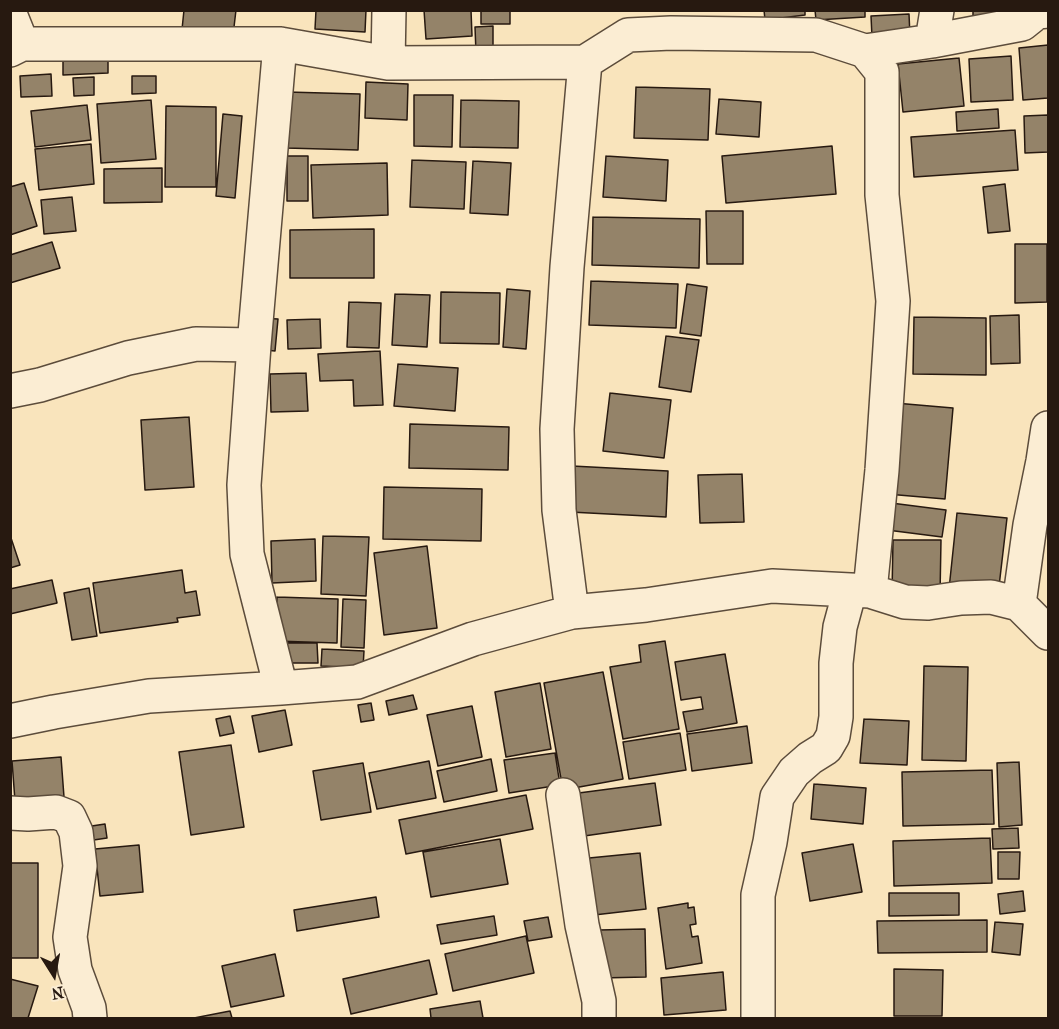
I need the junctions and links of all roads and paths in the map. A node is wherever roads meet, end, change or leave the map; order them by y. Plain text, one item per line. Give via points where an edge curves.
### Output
1 (389, 10) edge
2 (1048, 11) edge
3 (10, 14) edge
4 (671, 22) edge
5 (935, 26) edge
6 (280, 45) junction
7 (16, 47) edge
8 (865, 51) junction
9 (585, 62) junction
10 (388, 63) junction
11 (254, 345) junction
12 (10, 391) edge
13 (1048, 429) edge
14 (860, 590) junction
15 (1019, 604) junction
16 (572, 612) junction
17 (1048, 633) edge
18 (281, 688) junction
19 (10, 721) edge
20 (563, 795) dead end
21 (10, 813) edge
22 (90, 1018) edge
23 (599, 1018) edge
24 (758, 1018) edge

1 - 10 street
2 - 5 street via 1037,12 1022,24
3 - 7 street
4 - 8 street via 816,35
4 - 9 street via 628,35
5 - 8 street
6 - 7 street
6 - 10 street
6 - 11 street
8 - 14 street via 882,72 882,195 893,301 882,459
9 - 10 street
9 - 16 street via 557,429 559,510
11 - 12 street via 196,344 128,358
11 - 18 street via 244,485 247,554
13 - 15 street
14 - 15 street via 904,602 991,597
14 - 16 street via 772,586
14 - 24 street via 840,627 833,736 826,748 794,772 777,797 758,895
15 - 17 street
16 - 18 street via 473,639 357,682
18 - 19 street via 148,696
20 - 23 street
21 - 22 street via 56,812 69,817 76,832 80,866 70,938

